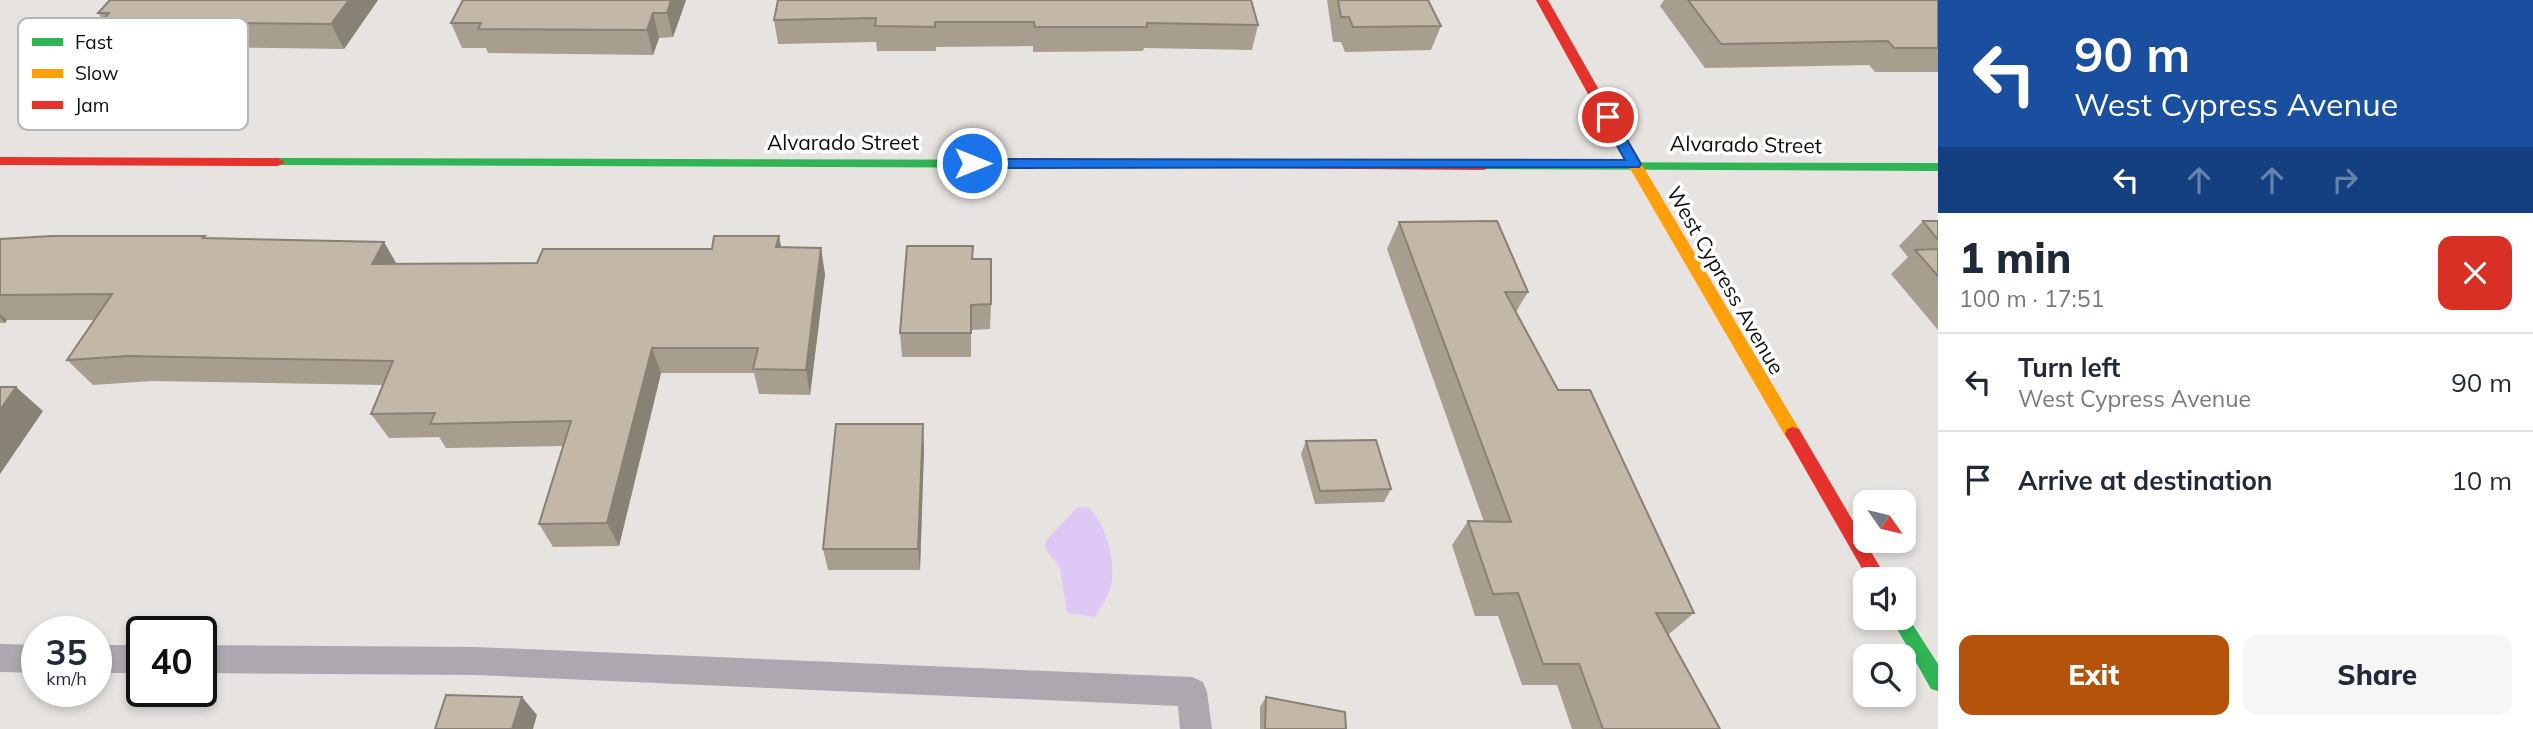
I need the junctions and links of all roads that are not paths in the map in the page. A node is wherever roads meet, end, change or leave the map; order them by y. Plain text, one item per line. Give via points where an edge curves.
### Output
1 (1542, 0) edge
2 (0, 161) edge
3 (1634, 164) junction
4 (1938, 167) edge
5 (1871, 567) edge
6 (1907, 630) edge
7 (0, 659) edge
8 (21, 659) edge
9 (217, 659) edge
10 (1938, 682) edge
11 (1196, 729) edge

1 - 3 street, West Cypress Avenue
2 - 3 street, Alvarado Street
3 - 4 street, Alvarado Street
3 - 5 street, West Cypress Avenue
6 - 10 street
7 - 8 lane
9 - 11 lane via 476,661 1192,692

